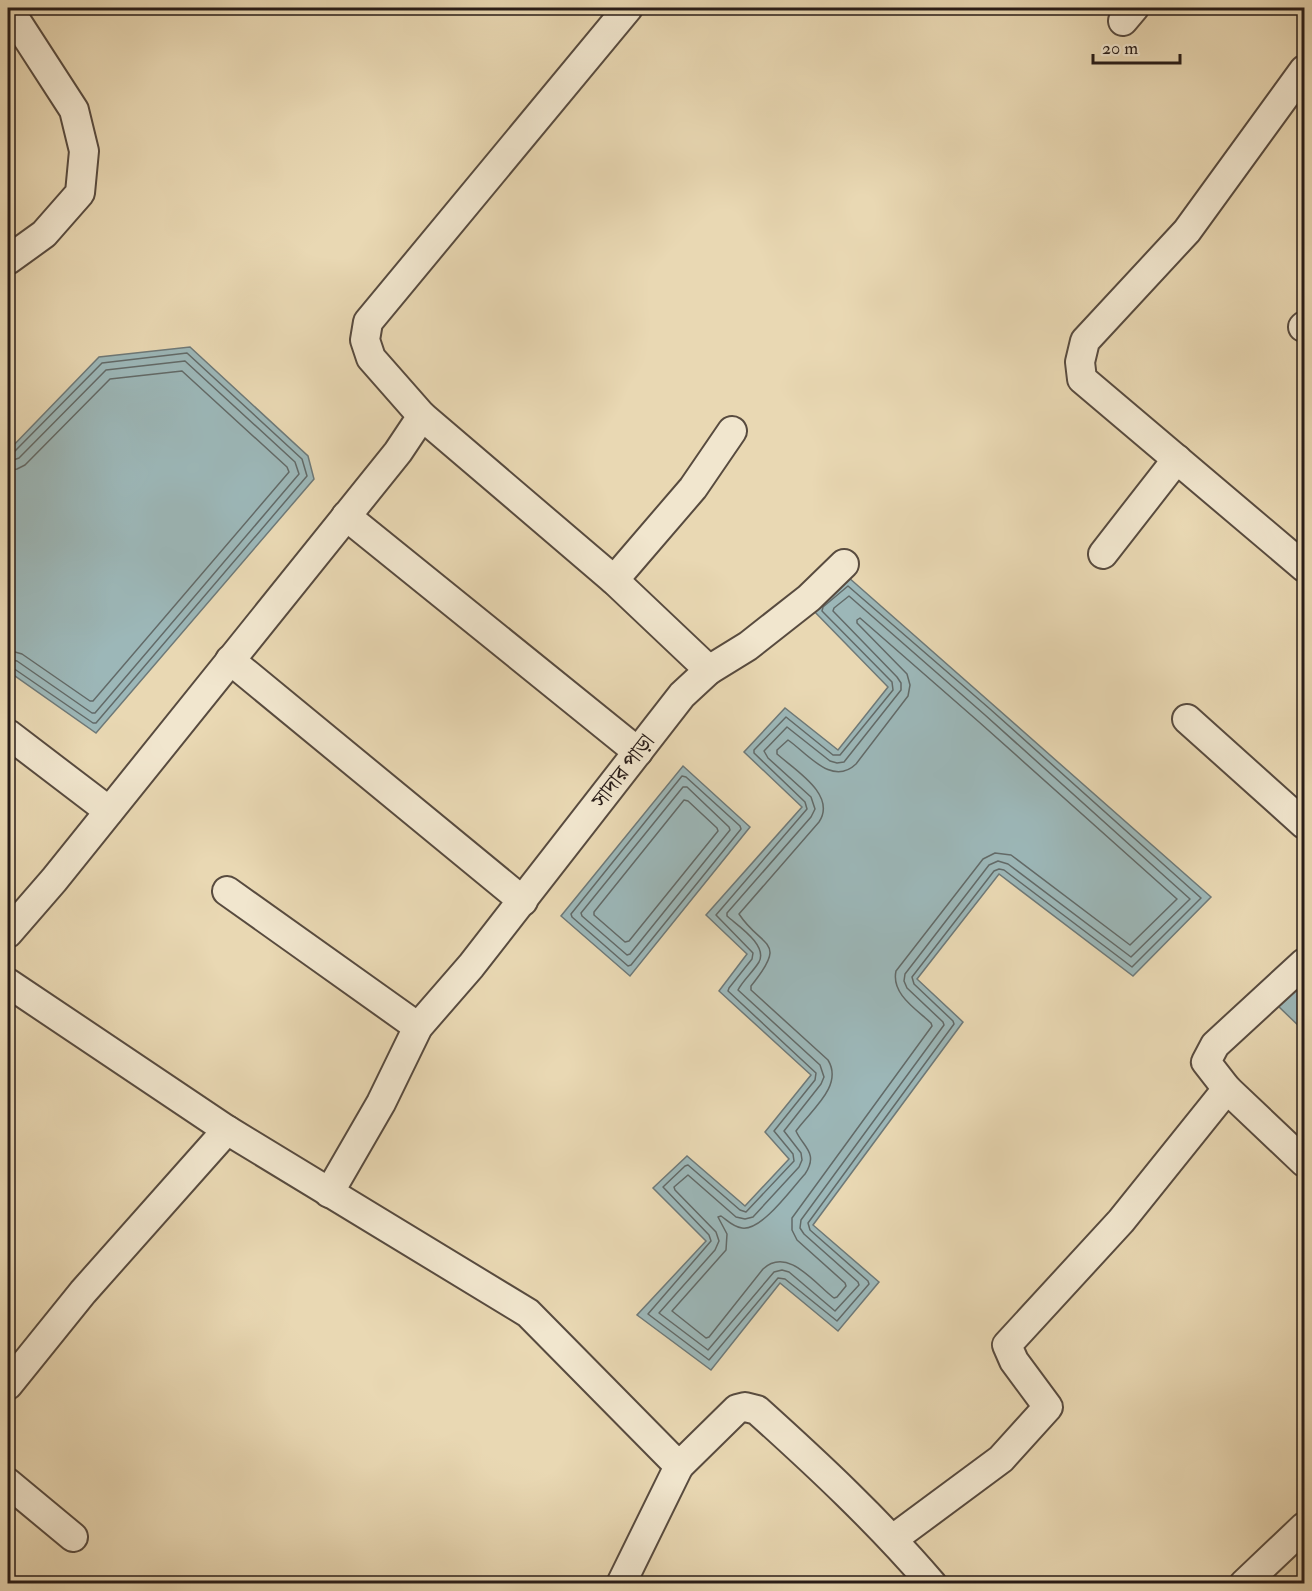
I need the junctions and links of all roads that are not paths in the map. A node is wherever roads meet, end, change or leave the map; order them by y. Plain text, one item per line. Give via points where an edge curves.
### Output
1 (8, 8) edge
2 (628, 8) edge
3 (1305, 70) edge
4 (8, 260) edge
5 (422, 416) junction
6 (732, 431) dead end
7 (1177, 459) junction
8 (346, 516) junction
9 (1103, 554) dead end
10 (844, 564) dead end
11 (1305, 567) edge
12 (614, 580) junction
13 (230, 660) junction
14 (709, 670) junction
15 (1187, 719) dead end
16 (8, 734) edge
17 (638, 752) junction
18 (109, 811) junction
19 (1305, 824) edge
20 (227, 891) dead end
21 (523, 901) junction
22 (8, 933) edge
23 (1305, 963) edge
24 (8, 982) edge
25 (418, 1027) junction
26 (1227, 1089) junction
27 (226, 1130) junction
28 (1305, 1162) edge
29 (329, 1193) junction
30 (8, 1385) edge
31 (679, 1466) junction
32 (8, 1483) edge
33 (1305, 1527) edge
34 (73, 1537) dead end
35 (893, 1539) junction
36 (621, 1584) edge
37 (932, 1584) edge
38 (1244, 1584) edge

1 - 4 street via 74,110 84,151 80,193 44,234
2 - 5 street via 368,322 365,340 371,358
3 - 7 street via 1187,231 1085,341 1080,362 1082,379
5 - 8 street
5 - 12 street
6 - 12 street via 693,488
7 - 9 street
7 - 11 street
8 - 13 street
8 - 17 street
10 - 14 street, সাদার পাড়া via 809,598 748,646
12 - 14 street
13 - 18 street
13 - 21 street
14 - 17 street, সাদার পাড়া via 682,695
15 - 19 street
16 - 18 street
17 - 21 street, সাদার পাড়া
18 - 22 street
20 - 25 street
21 - 25 street, সাদার পাড়া
23 - 26 street via 1215,1045 1206,1062
24 - 27 street
25 - 29 street, সাদার পাড়া via 381,1103
26 - 28 street
26 - 35 street via 1121,1221 1008,1346 1014,1361 1048,1407 1001,1459
27 - 29 street
27 - 30 street via 83,1292
29 - 31 street via 528,1313
31 - 35 street via 737,1408 757,1410
31 - 36 street
32 - 34 street
33 - 38 street
35 - 37 street

